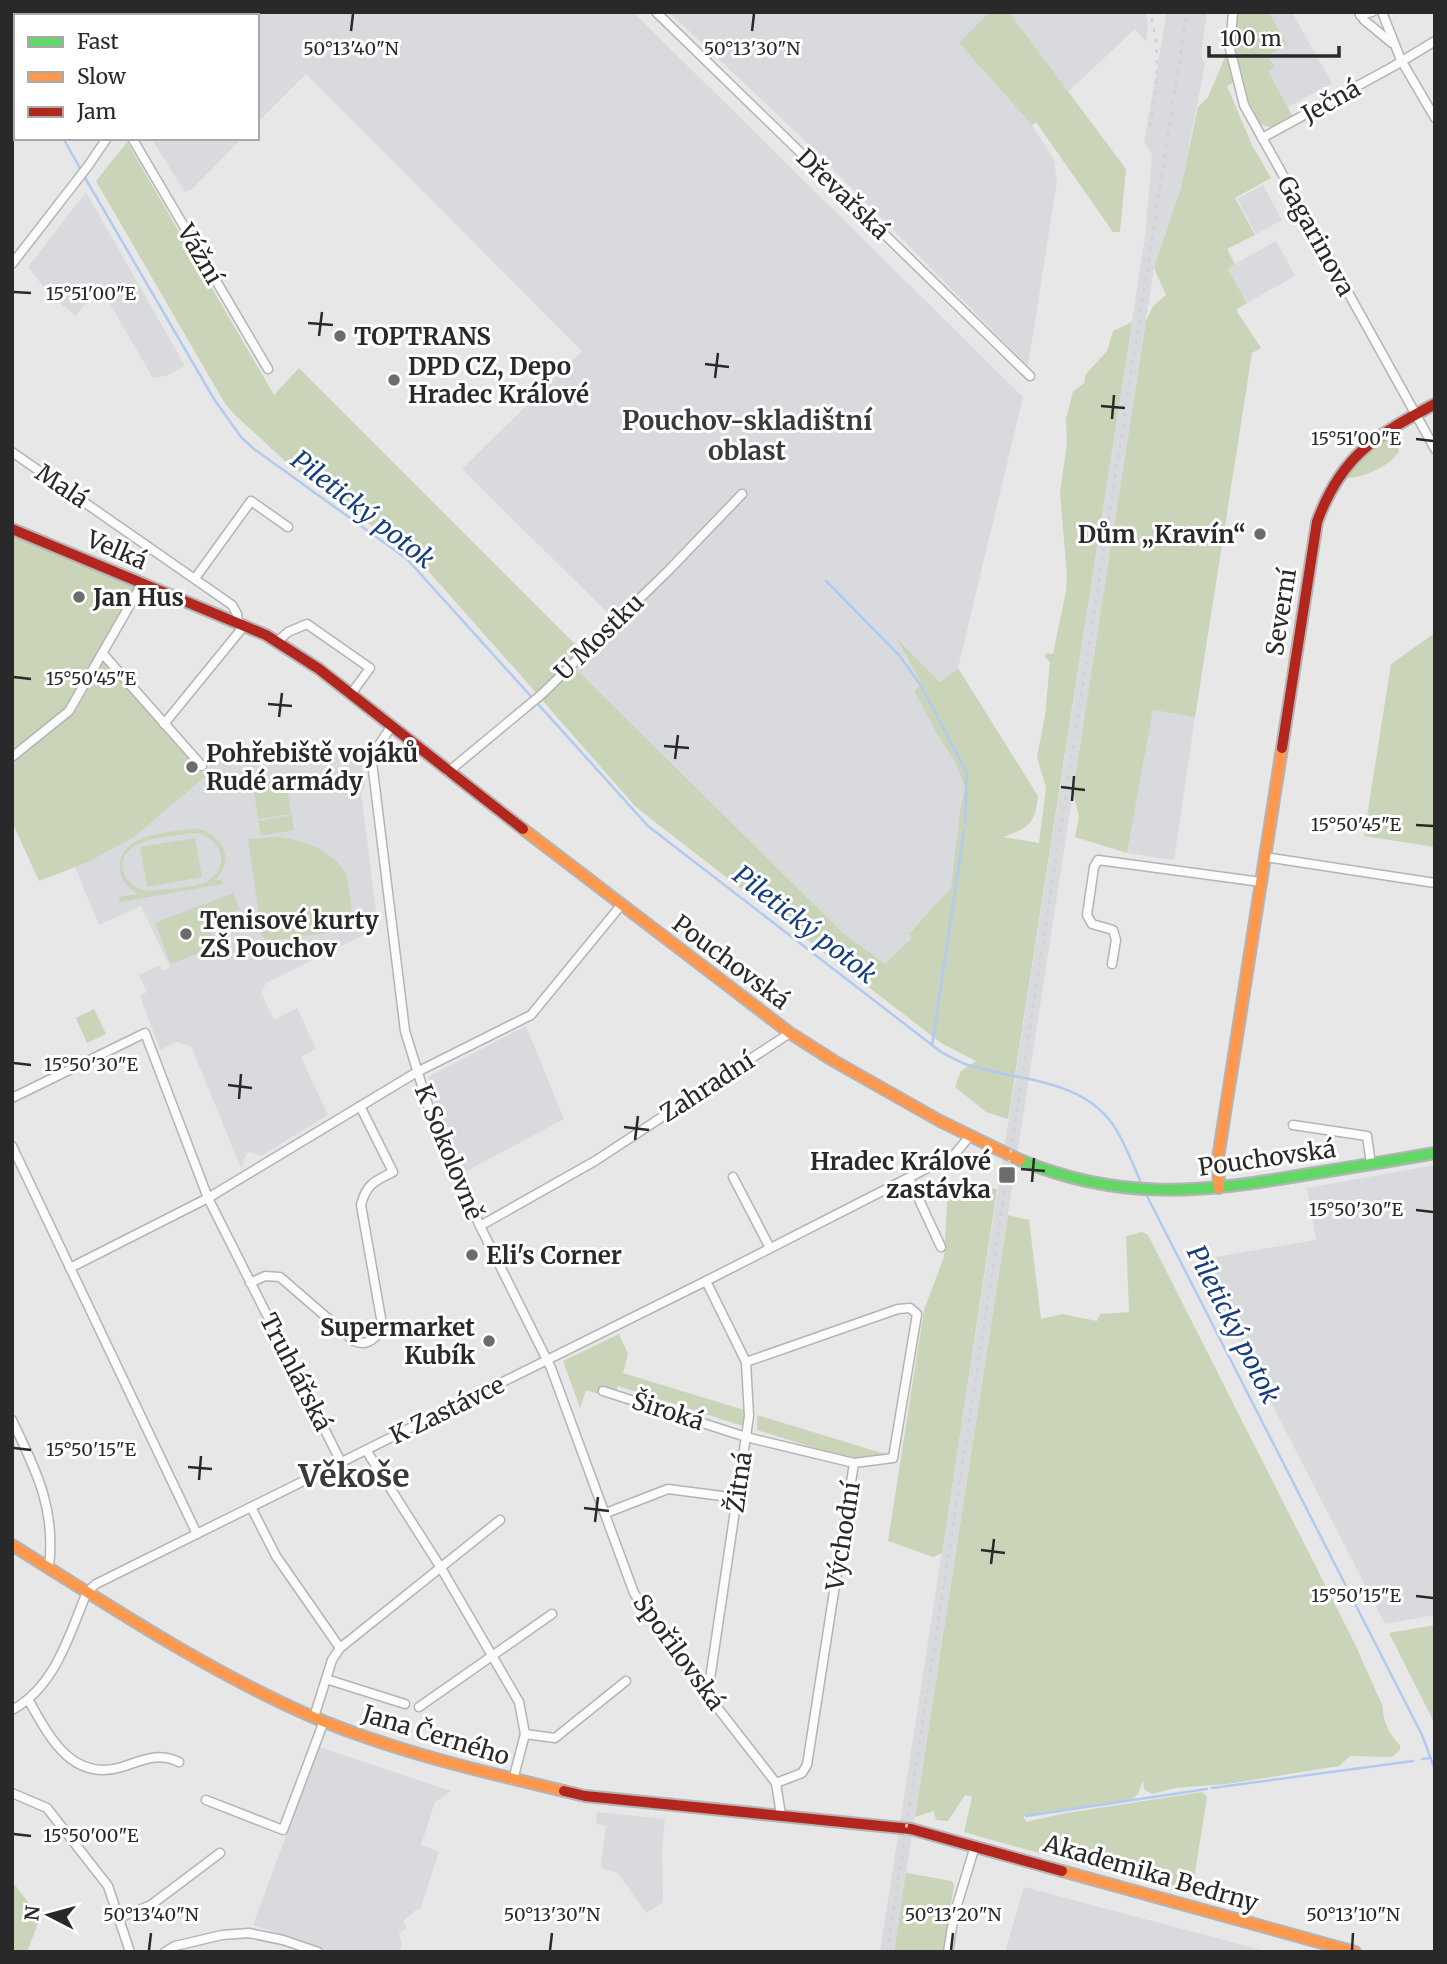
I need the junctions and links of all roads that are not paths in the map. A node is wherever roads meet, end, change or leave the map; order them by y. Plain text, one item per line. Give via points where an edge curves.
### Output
1 (656, 12) edge
2 (1233, 12) edge
3 (1373, 12) edge
4 (1382, 12) edge
5 (1360, 13) edge
6 (1435, 41) edge
7 (1394, 44) junction
8 (1401, 60) junction
9 (1435, 118) edge
10 (1262, 138) junction
11 (106, 140) edge
12 (133, 140) edge
13 (12, 264) edge
14 (268, 369) dead end
15 (1030, 376) dead end
16 (1435, 404) edge
17 (1415, 415) junction
18 (1435, 449) edge
19 (12, 453) edge
20 (742, 494) dead end
21 (288, 527) dead end
22 (12, 529) edge
23 (196, 577) junction
24 (142, 584) junction
25 (241, 625) junction
26 (277, 642) junction
27 (103, 654) junction
28 (351, 694) junction
29 (164, 724) junction
30 (391, 727) junction
31 (12, 757) edge
32 (202, 766) dead end
33 (448, 772) junction
34 (1265, 857) junction
35 (1261, 882) junction
36 (1435, 883) edge
37 (622, 904) junction
38 (1112, 964) dead end
39 (790, 1033) junction
40 (417, 1072) junction
41 (12, 1098) edge
42 (360, 1106) junction
43 (1293, 1125) dead end
44 (969, 1137) junction
45 (12, 1146) edge
46 (1435, 1153) edge
47 (1371, 1164) junction
48 (733, 1177) dead end
49 (909, 1178) junction
50 (1219, 1188) junction
51 (208, 1198) junction
52 (480, 1226) junction
53 (941, 1247) dead end
54 (770, 1248) junction
55 (70, 1268) junction
56 (706, 1281) junction
57 (250, 1283) junction
58 (547, 1360) junction
59 (746, 1362) junction
60 (603, 1391) dead end
61 (12, 1420) edge
62 (746, 1437) junction
63 (366, 1450) junction
64 (341, 1462) junction
65 (854, 1463) junction
66 (737, 1499) junction
67 (251, 1507) junction
68 (606, 1513) junction
69 (500, 1520) dead end
70 (197, 1534) junction
71 (12, 1545) edge
72 (48, 1567) junction
73 (441, 1568) junction
74 (87, 1592) junction
75 (552, 1614) dead end
76 (340, 1648) junction
77 (492, 1655) junction
78 (326, 1679) junction
79 (626, 1681) dead end
80 (705, 1689) junction
81 (29, 1701) junction
82 (405, 1704) dead end
83 (419, 1707) dead end
84 (12, 1710) edge
85 (319, 1719) junction
86 (525, 1734) junction
87 (179, 1762) dead end
88 (513, 1780) junction
89 (776, 1783) junction
90 (12, 1793) edge
91 (206, 1800) dead end
92 (781, 1815) junction
93 (911, 1829) joint
94 (975, 1846) junction
95 (220, 1853) dead end
96 (119, 1918) junction
97 (130, 1952) edge
98 (165, 1952) edge
99 (318, 1952) edge
100 (948, 1952) edge
101 (1355, 1952) edge

1 - 15 street, Dřevařská
2 - 10 street, Gagarinova via 1230,49 1238,85
3 - 5 street
4 - 7 street
5 - 7 street
6 - 8 street, Ječná
7 - 8 street
8 - 9 street
8 - 10 street, Ječná
10 - 17 street, Gagarinova
11 - 13 street
12 - 14 street, Vážní
16 - 17 street, Severní
17 - 18 street, Gagarinova
17 - 34 street, Severní via 1351,458 1320,511
19 - 23 street, Malá
20 - 33 street, U Mostku via 542,694
21 - 23 street via 251,501
22 - 24 street, Velká
23 - 25 street, Malá via 232,605
24 - 25 street, Velká
24 - 27 street
25 - 26 street, Pouchovská
25 - 29 street
26 - 28 street, Pouchovská
26 - 28 street via 307,624 370,668
27 - 29 street
27 - 31 street via 69,712
28 - 30 street, Pouchovská
29 - 32 street
30 - 33 street, Pouchovská
30 - 40 street, K Sokolovně via 372,762 405,1031
33 - 37 street, Pouchovská
34 - 35 street, Severní
34 - 36 street
35 - 38 street via 1098,860 1087,915 1092,924 1113,930
35 - 50 street, Severní via 1218,1158
37 - 39 street, Pouchovská
37 - 40 street via 531,1015
39 - 44 street, Pouchovská
39 - 52 street, Zahradní via 595,1161
40 - 42 street
40 - 52 street, K Sokolovně via 436,1131
41 - 51 street, Truhlářská via 145,1033
42 - 51 street
42 - 57 street, Truhlářská via 393,1172 364,1191 361,1205 381,1330 359,1343 280,1277 265,1276
43 - 47 street, Pouchovská via 1367,1136
44 - 49 street, K Zastávce via 955,1154
44 - 50 street, Pouchovská via 1078,1181 1165,1191
45 - 55 street
46 - 47 street, Pouchovská
47 - 50 street, Pouchovská
48 - 54 street
49 - 53 street
49 - 54 street, K Zastávce
51 - 55 street
51 - 57 street, Truhlářská
52 - 58 street, K Sokolovně
54 - 56 street, K Zastávce
55 - 70 street
56 - 58 street, K Zastávce
56 - 59 street, Žitná
57 - 64 street, Truhlářská
58 - 63 street, K Zastávce
58 - 68 street, Spořilovská
59 - 62 street, Žitná
59 - 65 street, Východní via 898,1309 910,1308 917,1314 893,1458
60 - 62 street, Široká
61 - 72 street via 41,1482 49,1522
62 - 65 street, Široká
62 - 66 street, Žitná
63 - 64 street, K Zastávce
63 - 73 street
64 - 67 street, K Zastávce
65 - 89 street, Východní via 807,1765 802,1773
66 - 68 street via 668,1489
66 - 80 street, Žitná
67 - 70 street, K Zastávce
67 - 76 street via 276,1556
68 - 80 street, Spořilovská via 641,1605
69 - 73 street
70 - 74 street, K Zastávce
71 - 72 street, Jana Černého
72 - 74 street, Jana Černého
73 - 76 street
73 - 77 street
74 - 81 street via 52,1674
74 - 85 street, Jana Černého via 199,1661
75 - 77 street
76 - 78 street
77 - 83 street
77 - 86 street via 519,1702
78 - 82 street
78 - 85 street
79 - 86 street, Jana Černého via 555,1738
80 - 89 street, Spořilovská
81 - 84 street
81 - 87 street via 72,1763 101,1771 147,1757 167,1756
85 - 88 street, Jana Černého via 445,1763
85 - 91 street via 284,1830
86 - 88 street
88 - 92 street, Jana Černého via 585,1796
89 - 92 street, Spořilovská
90 - 96 street via 47,1808 107,1886
92 - 93 street, Jana Černého
93 - 94 street, Akademika Bedrny
94 - 100 street
94 - 101 street, Akademika Bedrny
95 - 96 street via 151,1905
96 - 97 street
98 - 99 street via 222,1935 249,1933

